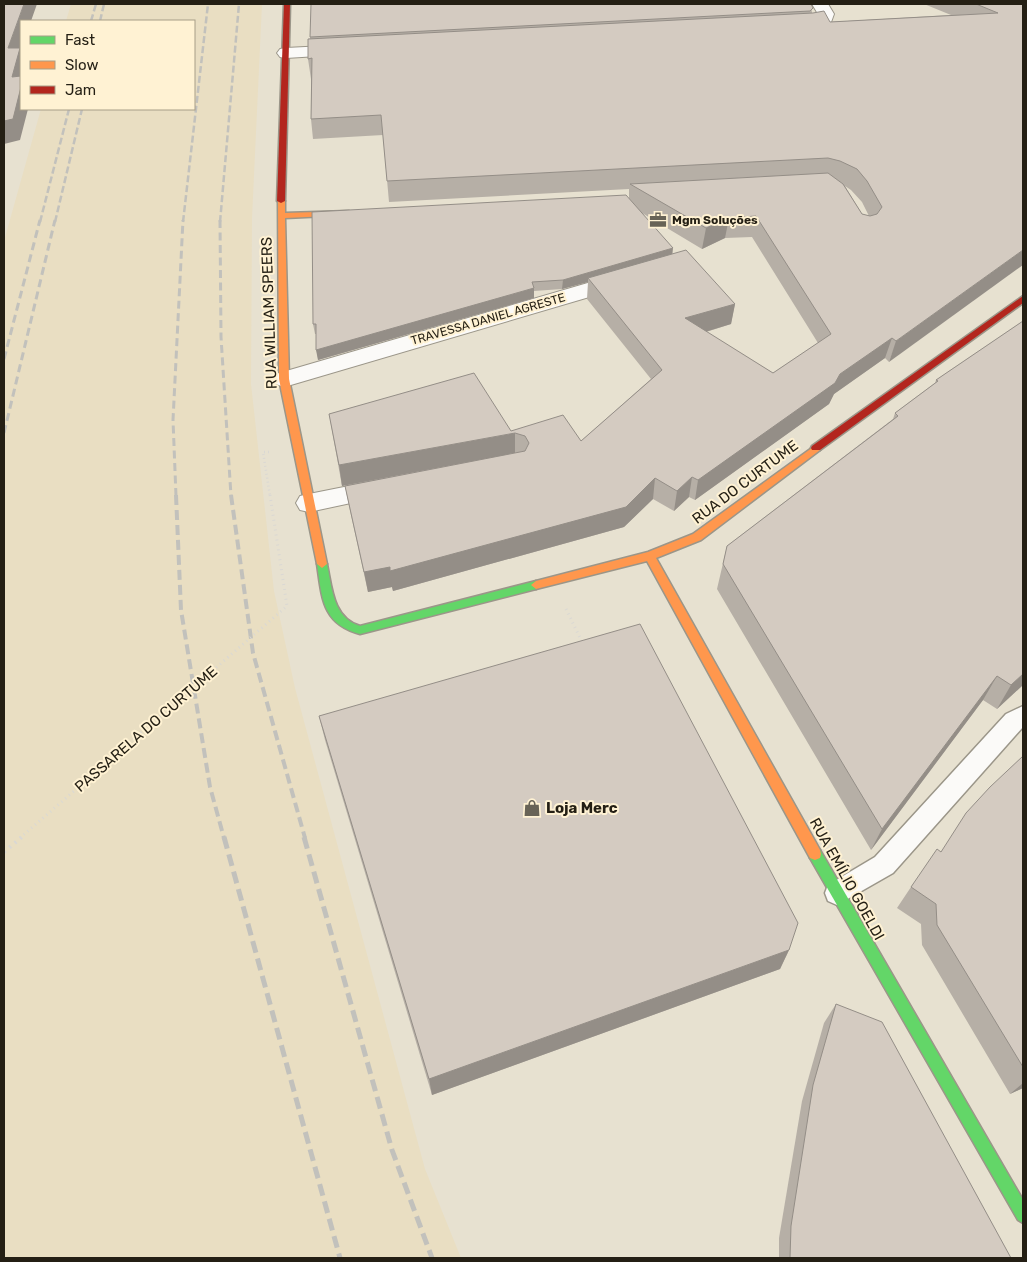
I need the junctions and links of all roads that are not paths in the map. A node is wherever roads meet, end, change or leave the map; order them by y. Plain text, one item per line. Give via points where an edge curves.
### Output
1 (288, 4) edge
2 (823, 9) edge
3 (780, 27) edge
4 (362, 49) edge
5 (286, 53) junction
6 (358, 212) edge
7 (280, 216) junction
8 (644, 274) edge
9 (1023, 299) edge
10 (284, 379) junction
11 (402, 485) edge
12 (309, 503) junction
13 (650, 556) junction
14 (360, 630) joint
15 (1023, 715) edge
16 (837, 893) junction
17 (1023, 1215) edge

1 - 5 street, RUA WILLIAM SPEERS
2 - 3 street via 826,18 818,24
4 - 5 street
5 - 7 street, RUA WILLIAM SPEERS
6 - 7 street
7 - 10 street, RUA WILLIAM SPEERS
8 - 10 street, TRAVESSA DANIEL AGRESTE
9 - 13 street, RUA DO CURTUME via 697,537
10 - 12 street, RUA WILLIAM SPEERS
11 - 12 street
12 - 14 street, RUA WILLIAM SPEERS via 328,598 334,613 348,630
13 - 14 street, RUA DO CURTUME
13 - 16 street, RUA EMÍLIO GOELDI
15 - 16 lane via 1014,721 884,865
16 - 17 street, RUA EMÍLIO GOELDI

